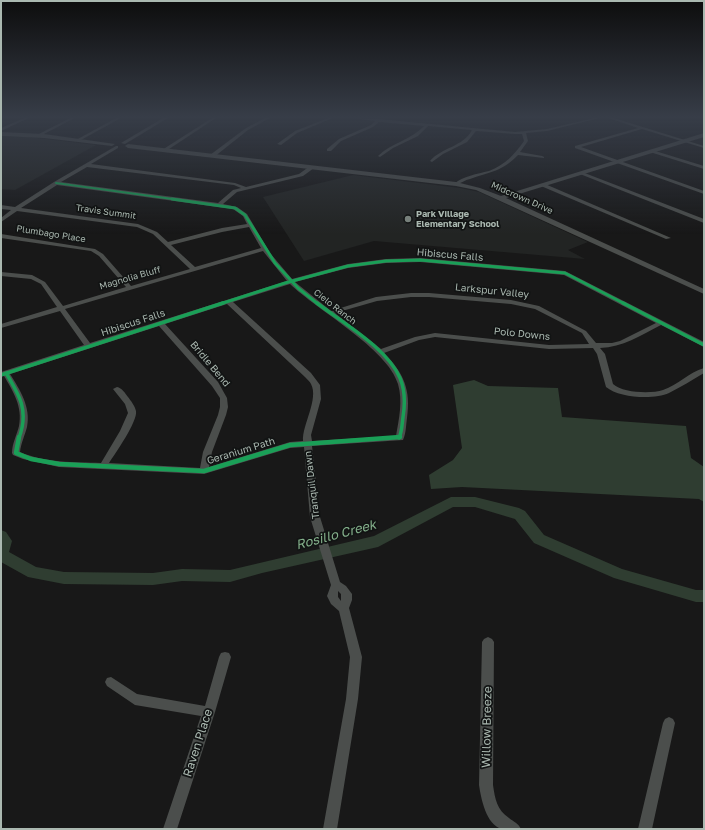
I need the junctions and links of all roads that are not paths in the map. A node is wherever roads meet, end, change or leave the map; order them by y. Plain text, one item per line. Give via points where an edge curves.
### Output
1 (98, 157) edge
2 (219, 157) edge
3 (437, 157) edge
4 (512, 157) edge
5 (606, 157) edge
6 (633, 157) edge
7 (670, 157) edge
8 (432, 161) dead end
9 (619, 161) junction
10 (86, 165) junction
11 (312, 167) junction
12 (704, 168) edge
13 (582, 173) junction
14 (56, 183) junction
15 (456, 184) junction
16 (543, 185) junction
17 (245, 188) junction
18 (704, 193) edge
19 (501, 198) junction
20 (219, 205) junction
21 (1, 207) edge
22 (15, 209) junction
23 (1, 220) edge
24 (704, 221) edge
25 (250, 225) junction
26 (1, 236) edge
27 (668, 238) dead end
28 (168, 244) junction
29 (264, 249) junction
30 (194, 269) junction
31 (1, 274) edge
32 (292, 281) junction
33 (130, 288) junction
34 (704, 292) edge
35 (228, 301) junction
36 (61, 308) junction
37 (330, 313) junction
38 (160, 323) junction
39 (660, 323) junction
40 (1, 326) edge
41 (704, 345) edge
42 (88, 346) junction
43 (595, 346) junction
44 (380, 352) junction
45 (704, 370) edge
46 (4, 374) edge
47 (117, 389) dead end
48 (400, 438) joint
49 (307, 444) junction
50 (104, 465) junction
51 (204, 471) junction
52 (488, 642) dead end
53 (225, 657) dead end
54 (111, 682) dead end
55 (209, 712) junction
56 (669, 723) dead end
57 (170, 829) edge
58 (330, 829) edge
59 (514, 829) edge
60 (645, 829) edge

1 - 10 street
2 - 11 street, Midcrown Drive
3 - 8 street
4 - 15 street via 502,167
5 - 9 street
6 - 9 street
7 - 12 street
9 - 13 street
9 - 18 street
10 - 14 street
10 - 17 street via 235,184
11 - 15 street, Midcrown Drive
11 - 17 street via 301,175
13 - 16 street
13 - 24 street
14 - 20 street, Cielo Ranch
14 - 22 street
15 - 19 street, Midcrown Drive
16 - 19 street
16 - 27 street
17 - 20 street via 233,192
19 - 34 street, Midcrown Drive
20 - 25 street, Cielo Ranch via 239,210
21 - 22 street, Travis Summit
22 - 23 street
22 - 28 street, Travis Summit via 138,226 155,233
25 - 28 street
25 - 29 street, Cielo Ranch
26 - 33 street, Plumbago Place via 93,250 101,255
28 - 30 street, Travis Summit
29 - 30 street, Magnolia Bluff
29 - 32 street, Cielo Ranch
30 - 33 street, Magnolia Bluff
31 - 36 street via 38,280
32 - 35 street, Hibiscus Falls
32 - 37 street, Cielo Ranch
32 - 39 street, Hibiscus Falls via 361,264 398,260 565,273
33 - 36 street, Magnolia Bluff
35 - 38 street, Hibiscus Falls
35 - 49 street, Tranquil Dawn via 308,374 316,385 317,399
36 - 40 street, Magnolia Bluff
36 - 42 street
37 - 43 street, Larkspur Valley via 376,299 411,295 526,304 549,311 584,332
37 - 44 street, Cielo Ranch
38 - 42 street, Hibiscus Falls
38 - 51 street, Bridle Bend via 222,392 225,401 205,455
39 - 41 street, Hibiscus Falls
39 - 43 street, Polo Downs via 622,342
42 - 46 street, Hibiscus Falls
43 - 44 street, Polo Downs via 549,347 436,335 417,338
43 - 45 street, Larkspur Valley via 601,354 609,384 612,389 620,392 664,392
44 - 48 street, Cielo Ranch via 396,370 404,390
46 - 50 street, Geranium Path via 22,403 24,414 24,424 16,453 23,457 59,464
47 - 50 street via 130,406 132,413
48 - 49 street, Geranium Path
49 - 51 street, Geranium Path via 277,447
49 - 58 street, Tranquil Dawn via 316,523 336,585 332,598 344,608 356,656 352,699
50 - 51 street, Geranium Path
52 - 59 street, Willow Breeze via 488,803 502,823
53 - 55 street, Raven Place
54 - 55 street via 135,699
55 - 57 street, Raven Place
56 - 60 street

